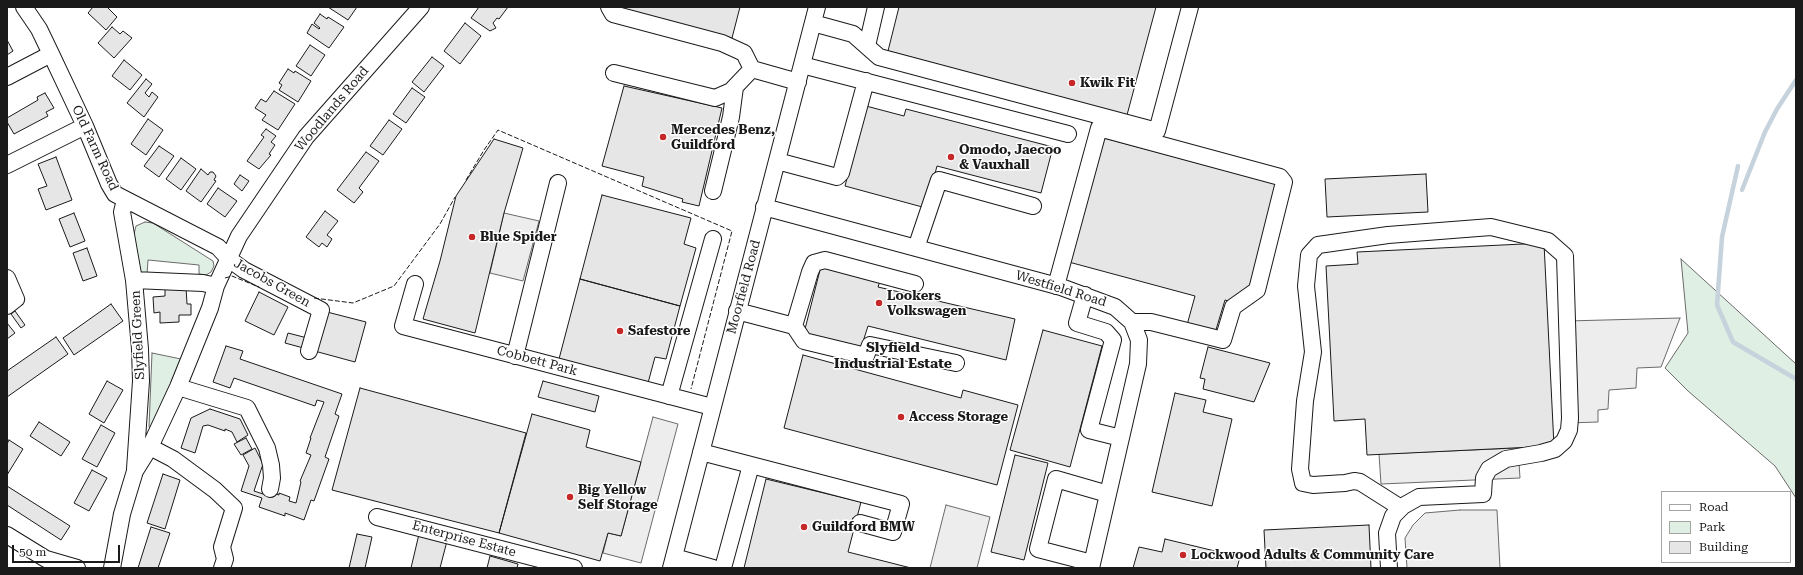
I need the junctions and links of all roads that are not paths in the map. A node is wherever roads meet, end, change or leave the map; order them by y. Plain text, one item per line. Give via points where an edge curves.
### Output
1 (24, 7) edge
2 (421, 7) edge
3 (609, 7) edge
4 (817, 7) edge
5 (876, 7) edge
6 (1190, 7) edge
7 (813, 22) junction
8 (867, 46) junction
9 (51, 54) junction
10 (802, 65) junction
11 (752, 69) junction
12 (614, 73) dead end
13 (7, 77) edge
14 (866, 81) junction
15 (798, 82) junction
16 (735, 87) junction
17 (86, 126) junction
18 (1068, 134) dead end
19 (777, 161) junction
20 (7, 165) edge
21 (558, 183) dead end
22 (713, 191) dead end
23 (125, 200) junction
24 (1033, 206) dead end
25 (764, 207) junction
26 (713, 239) dead end
27 (916, 248) junction
28 (228, 258) junction
29 (7, 278) edge
30 (134, 280) junction
31 (415, 284) dead end
32 (915, 284) dead end
33 (216, 286) junction
34 (1056, 286) junction
35 (1085, 295) junction
36 (7, 306) edge
37 (737, 312) junction
38 (1132, 322) junction
39 (794, 326) junction
40 (309, 351) dead end
41 (515, 356) junction
42 (956, 363) dead end
43 (178, 387) junction
44 (669, 396) junction
45 (712, 407) junction
46 (1121, 438) junction
47 (150, 447) junction
48 (701, 452) junction
49 (751, 465) junction
50 (135, 471) junction
51 (270, 489) dead end
52 (1108, 494) junction
53 (1400, 508) junction
54 (377, 517) dead end
55 (860, 523) dead end
56 (7, 535) edge
57 (672, 562) edge
58 (44, 564) edge
59 (543, 564) edge
60 (1092, 565) edge
61 (77, 568) edge
62 (112, 568) edge
63 (222, 568) edge
64 (574, 568) edge
65 (713, 568) edge
66 (723, 568) edge
67 (1388, 568) edge

1 - 9 street, Old Farm Road via 39,28
2 - 28 street, Woodlands Road via 306,137 239,236
3 - 11 street via 613,14 722,43 744,53
4 - 7 street, Moorfield Road
5 - 8 street
6 - 8 street via 1157,130 879,57
7 - 8 street via 853,34
7 - 10 street, Moorfield Road
9 - 13 street
9 - 17 street, Old Farm Road
10 - 14 street
10 - 15 street, Moorfield Road
11 - 15 street
11 - 16 street
12 - 16 street via 715,98
14 - 18 street
14 - 19 street via 841,174 837,177
15 - 19 street, Moorfield Road
16 - 22 street via 731,117
17 - 20 street
17 - 23 street, Old Farm Road via 109,184 115,194
19 - 25 street, Moorfield Road
21 - 41 street
23 - 28 street, Old Farm Road via 218,247
23 - 30 street, Slyfield Green via 122,212
24 - 27 street via 938,180
25 - 27 street, Westfield Road
25 - 37 street, Moorfield Road
26 - 44 street
27 - 34 street, Westfield Road
28 - 33 street, Slyfield Green
28 - 40 street, Jacobs Green via 244,270 321,310
29 - 36 street via 16,299
30 - 33 street
30 - 50 street, Slyfield Green via 141,381
31 - 41 street, Cobbett Park via 404,326
32 - 39 street via 825,260 814,263
33 - 43 street, Slyfield Green via 210,308
34 - 35 street, Westfield Road
34 - 38 street via 1099,128 1280,177 1284,182 1257,290 1233,307 1223,340 1151,322
35 - 38 street, Westfield Road via 1115,306
35 - 46 street via 1078,323 1106,332 1113,340 1089,430
37 - 39 street
37 - 45 street, Moorfield Road
38 - 46 street, Westfield Road via 1139,340 1138,364
39 - 42 street via 804,341 866,356 870,345
41 - 44 street, Cobbett Park
43 - 47 street, Slyfield Green
43 - 51 street via 246,408 267,448 272,465
44 - 45 street, Cobbett Park
45 - 48 street, Moorfield Road
46 - 52 street, Westfield Road
47 - 50 street, Slyfield Green
47 - 63 street via 172,459 234,508 222,547 225,559
48 - 49 street
48 - 57 street, Moorfield Road
49 - 55 street via 901,504 893,532
49 - 66 street
50 - 62 street, Slyfield Green via 122,514
52 - 60 street, Westfield Road
52 - 60 street via 1056,480 1038,549
53 - 53 street via 1419,497 1483,494 1484,478 1489,469 1506,459 1541,454 1555,449 1564,441 1570,418 1565,256 1548,241 1491,227 1388,235 1318,245 1309,255 1306,286 1312,352 1300,469 1303,483 1312,486 1360,482
53 - 67 street via 1393,516 1387,533
54 - 59 street, Enterprise Estate
56 - 58 street
57 - 65 street
58 - 61 street
59 - 64 street, Enterprise Estate

